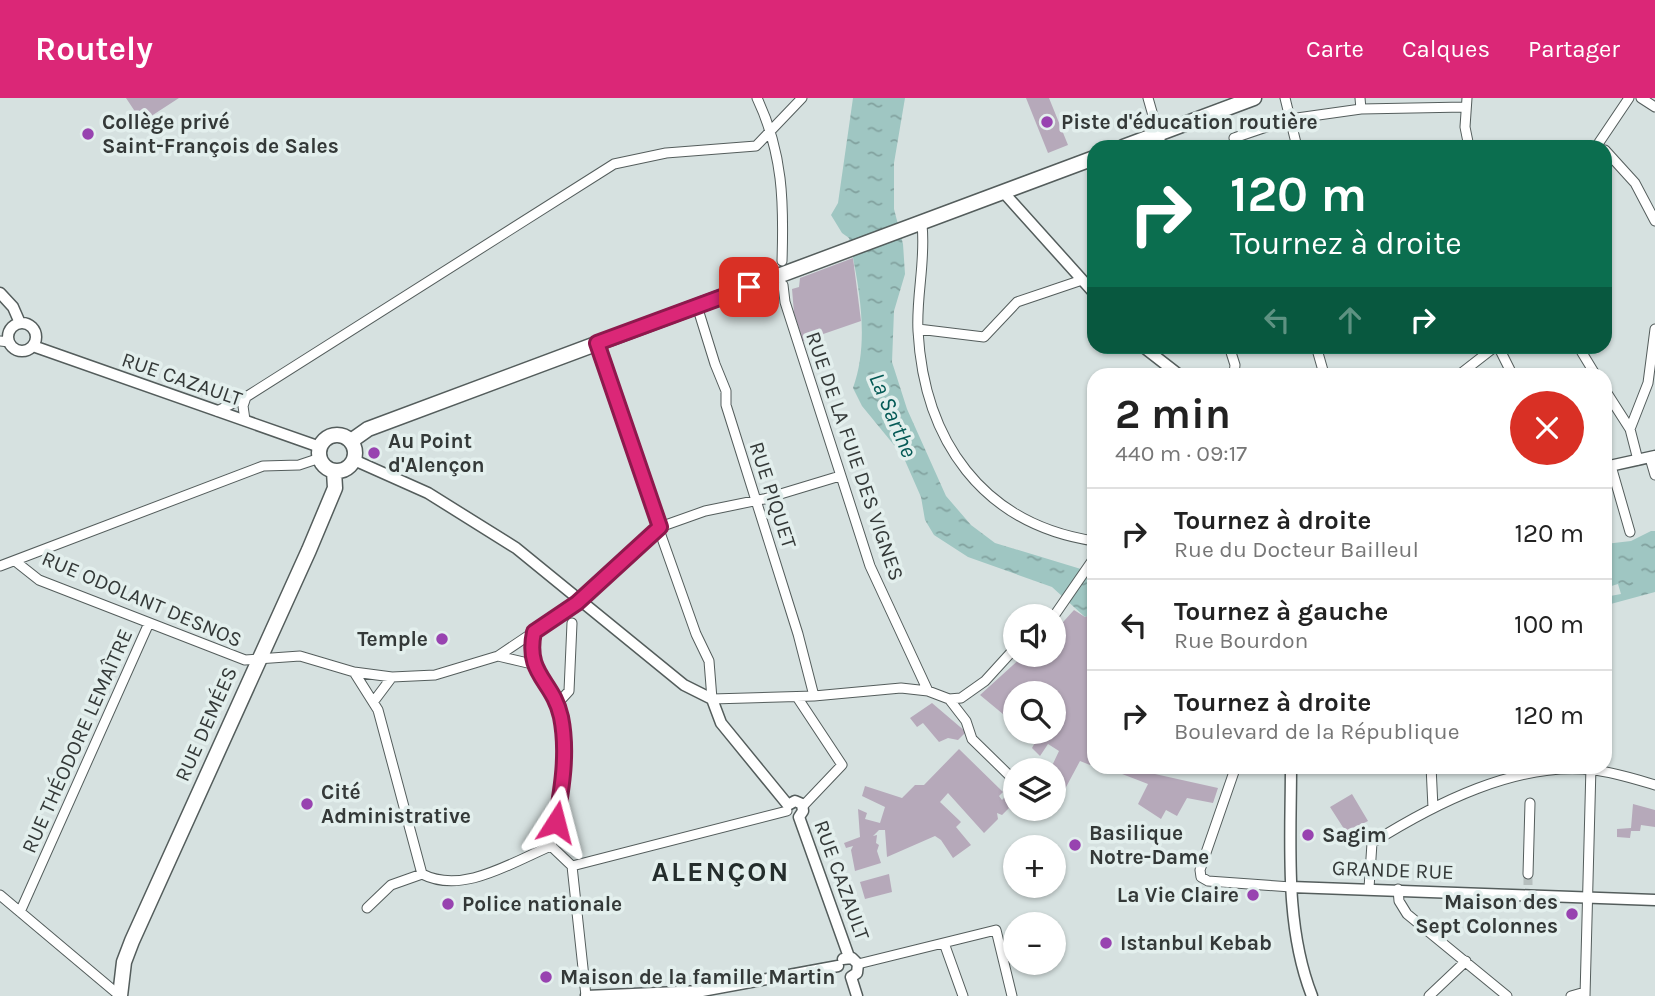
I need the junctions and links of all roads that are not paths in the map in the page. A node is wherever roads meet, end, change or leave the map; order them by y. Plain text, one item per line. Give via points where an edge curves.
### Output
1 (757, 98) edge
2 (802, 98) edge
3 (1148, 98) edge
4 (1254, 98) edge
5 (1285, 98) edge
6 (1360, 98) edge
7 (1629, 98) edge
8 (1641, 98) edge
9 (1238, 101) edge
10 (1466, 103) edge
11 (1655, 107) edge
12 (1361, 109) junction
13 (1290, 119) junction
14 (773, 131) junction
15 (1234, 138) dead end
16 (1160, 140) edge
17 (1295, 140) edge
18 (1469, 140) edge
19 (1604, 140) edge
20 (1612, 159) edge
21 (1087, 161) edge
22 (1004, 194) junction
23 (1655, 219) edge
24 (922, 225) junction
25 (782, 261) dead end
26 (1082, 280) junction
27 (783, 285) dead end
28 (1087, 285) edge
29 (0, 293) edge
30 (697, 306) junction
31 (20, 323) junction
32 (918, 329) junction
33 (1655, 330) edge
34 (4, 341) edge
35 (597, 343) junction
36 (33, 346) junction
37 (1152, 354) edge
38 (1486, 354) edge
39 (1170, 368) edge
40 (1468, 368) edge
41 (246, 397) junction
42 (1612, 401) edge
43 (218, 411) junction
44 (245, 421) junction
45 (1630, 429) junction
46 (351, 441) junction
47 (320, 453) junction
48 (1653, 457) edge
49 (354, 460) junction
50 (1638, 460) junction
51 (1612, 465) edge
52 (334, 471) junction
53 (1655, 475) edge
54 (840, 476) junction
55 (1612, 478) edge
56 (756, 500) junction
57 (660, 527) junction
58 (1630, 532) dead end
59 (1087, 540) edge
60 (15, 561) junction
61 (0, 566) edge
62 (1087, 568) edge
63 (581, 600) junction
64 (1063, 604) edge
65 (149, 623) junction
66 (572, 623) dead end
67 (534, 632) junction
68 (498, 656) junction
69 (258, 660) junction
70 (1003, 661) edge
71 (532, 664) junction
72 (354, 672) junction
73 (392, 677) junction
74 (928, 691) junction
75 (814, 696) junction
76 (797, 697) junction
77 (712, 699) junction
78 (949, 699) junction
79 (374, 701) junction
80 (557, 704) junction
81 (1003, 769) edge
82 (1233, 774) edge
83 (1291, 774) edge
84 (1431, 774) edge
85 (1535, 774) edge
86 (1591, 774) edge
87 (1612, 774) edge
88 (1655, 785) edge
89 (1530, 803) dead end
90 (788, 808) junction
91 (1433, 808) junction
92 (801, 811) junction
93 (551, 846) junction
94 (572, 866) junction
95 (422, 874) junction
96 (1528, 874) tunnel mouth
97 (1291, 887) junction
98 (1369, 888) junction
99 (1398, 889) junction
100 (0, 895) edge
101 (1586, 897) junction
102 (1655, 900) edge
103 (367, 908) dead end
104 (20, 912) junction
105 (944, 943) junction
106 (853, 960) junction
107 (1466, 961) junction
108 (838, 966) junction
109 (851, 977) junction
110 (702, 994) edge
111 (1585, 994) edge
112 (120, 996) edge
113 (586, 996) edge
114 (857, 996) edge
115 (963, 996) edge
116 (1012, 996) edge
117 (1312, 996) edge
118 (1429, 996) edge
119 (1507, 996) edge
120 (1572, 996) edge

1 - 14 street
2 - 14 street
3 - 16 street
4 - 9 main road
5 - 13 street
6 - 12 street
7 - 19 street
8 - 11 street
9 - 16 main road
10 - 12 street
10 - 18 street
12 - 13 street
13 - 15 street
13 - 17 street
14 - 25 street via 779,159
14 - 41 street via 756,146 666,153 614,164
20 - 23 street via 1635,183
21 - 22 main road
22 - 24 main road
22 - 26 street
24 - 30 main road
24 - 32 street
26 - 28 street
26 - 32 street via 1017,302 984,337
27 - 54 street, RUE DE LA FUIE DES VIGNES
29 - 31 street
30 - 35 main road
30 - 56 street, RUE PIQUET
31 - 34 street, RUE CAZAULT
31 - 36 street via 35,330
32 - 59 street via 930,402 945,440 963,468 990,498 1015,514
33 - 45 street via 1648,383
34 - 36 street, RUE CAZAULT via 22,351
35 - 46 main road via 368,429
35 - 57 street
36 - 43 street, RUE CAZAULT
37 - 39 street
38 - 40 street
41 - 43 street
41 - 44 street
42 - 45 street
43 - 44 street, RUE CAZAULT
44 - 47 street, RUE CAZAULT
45 - 50 street
46 - 47 main road via 334,436
46 - 49 main road
47 - 52 main road via 325,467
47 - 60 street via 299,465 263,466
48 - 50 street
48 - 53 street
49 - 52 main road via 346,469
49 - 63 street via 428,493 516,548
50 - 51 street
52 - 69 main road, RUE DEMÉES via 335,488
54 - 56 street
54 - 74 street, RUE DE LA FUIE DES VIGNES via 870,566
55 - 58 street
56 - 57 street
56 - 75 street, RUE PIQUET
57 - 63 street
57 - 77 street via 709,661
60 - 61 street
60 - 65 street, RUE ODOLANT DESNOS via 39,580
62 - 64 street
63 - 67 street
63 - 77 street via 684,685
65 - 69 street, RUE ODOLANT DESNOS via 244,660
65 - 104 street, RUE THÉODORE LEMAÎTRE
66 - 80 street via 569,691
67 - 68 street
67 - 71 street
68 - 71 street
68 - 73 street via 435,675
69 - 72 street, RUE ODOLANT DESNOS via 300,656
69 - 112 main road, RUE DEMÉES via 132,940
70 - 78 street via 979,686 961,698
71 - 80 street
72 - 73 street, RUE ODOLANT DESNOS
72 - 79 street
73 - 79 street
74 - 75 street via 901,688
74 - 78 street
75 - 76 street
76 - 77 street
76 - 92 street via 842,765
77 - 90 street, RUE CAZAULT via 721,723
78 - 81 street via 966,721 972,739
79 - 95 street
80 - 93 street via 563,780
82 - 97 street, GRANDE RUE via 1200,877
83 - 97 street
84 - 91 street
85 - 91 street via 1504,780
86 - 101 street
87 - 88 street
89 - 96 street
90 - 92 street via 790,816
90 - 94 street
91 - 98 street via 1372,843
92 - 106 street, RUE CAZAULT
93 - 94 street
93 - 95 street via 468,880 439,883
94 - 113 street
95 - 103 street via 391,885
97 - 98 street, GRANDE RUE
97 - 117 street via 1302,967
98 - 99 street, GRANDE RUE
99 - 101 street, GRANDE RUE via 1527,890
99 - 107 street via 1407,914
100 - 104 street
101 - 102 street, GRANDE RUE
101 - 111 street
104 - 112 street
105 - 106 street
105 - 115 street
105 - 116 street via 996,930
106 - 108 street via 843,959
106 - 109 street via 857,973
107 - 118 street
107 - 119 street
108 - 109 street via 842,975
108 - 110 street
109 - 114 street
110 - 113 street
111 - 120 street

